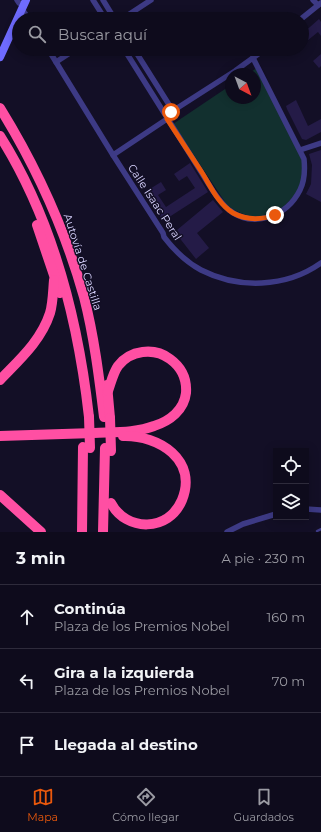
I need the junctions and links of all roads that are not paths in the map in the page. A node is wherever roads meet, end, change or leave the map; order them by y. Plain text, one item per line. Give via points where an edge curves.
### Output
1 (94, 0) edge
2 (103, 0) edge
3 (151, 0) edge
4 (313, 0) edge
5 (21, 2) edge
6 (319, 4) edge
7 (16, 12) edge
8 (17, 12) edge
9 (26, 12) edge
10 (101, 12) edge
11 (110, 12) edge
12 (133, 12) edge
13 (309, 12) edge
14 (12, 20) edge
15 (12, 25) edge
16 (0, 44) edge
17 (0, 56) edge
18 (52, 56) edge
19 (65, 56) edge
20 (128, 56) edge
21 (138, 56) edge
22 (256, 56) edge
23 (253, 58) junction
24 (56, 62) junction
25 (0, 108) edge
26 (172, 110) junction
27 (167, 119) junction
28 (0, 136) edge
29 (321, 143) edge
30 (0, 148) edge
31 (300, 150) junction
32 (113, 155) junction
33 (63, 234) junction
34 (321, 263) edge
35 (54, 276) junction
36 (0, 380) edge
37 (108, 391) junction
38 (85, 416) junction
39 (107, 417) junction
40 (0, 436) edge
41 (0, 443) edge
42 (87, 447) junction
43 (108, 450) junction
44 (0, 495) edge
45 (111, 503) junction
46 (309, 510) edge
47 (321, 510) edge
48 (273, 515) edge
49 (321, 529) edge
50 (317, 531) dead end
51 (41, 532) edge
52 (82, 532) edge
53 (88, 532) edge
54 (103, 532) edge
55 (110, 532) edge
56 (227, 532) edge

1 - 10 street
2 - 11 street
3 - 12 street
4 - 6 street
5 - 7 street
5 - 8 street
5 - 9 street
6 - 13 street
14 - 16 street
15 - 17 street
18 - 24 street, Calle Isaac Peral
19 - 24 street
20 - 27 street
21 - 26 street
22 - 23 street
23 - 26 street
23 - 31 street
24 - 32 street, Calle Isaac Peral
25 - 33 highway, Autovía de Castilla via 33,164
26 - 27 street
27 - 31 street via 219,198 228,209 243,216 268,218 282,211 295,198 301,189 305,170
27 - 32 street
28 - 38 highway via 38,209 58,262 78,342
29 - 31 street
30 - 35 highway via 32,213
32 - 34 street, Calle Isaac Peral via 164,237 182,257 200,269 228,280 260,283 293,277
33 - 37 highway via 82,277 95,322
33 - 39 highway, Autovía de Castilla via 84,296
35 - 36 highway via 52,301 46,323 30,349
35 - 38 highway via 68,324
37 - 39 highway
37 - 40 highway via 118,366 129,357 143,352 159,353 169,358 180,368 186,383 184,402 175,415 154,427 114,432
38 - 42 highway, bridge
39 - 43 highway, Autovía de Castilla
41 - 45 highway via 136,437 157,442 178,458 184,475 184,494 178,509 160,525 147,529 130,527 118,518
42 - 52 highway
42 - 53 highway
43 - 45 highway
43 - 54 highway, Autovía de Castilla
44 - 51 highway
45 - 55 highway
46 - 47 street
48 - 56 street
49 - 50 lane

